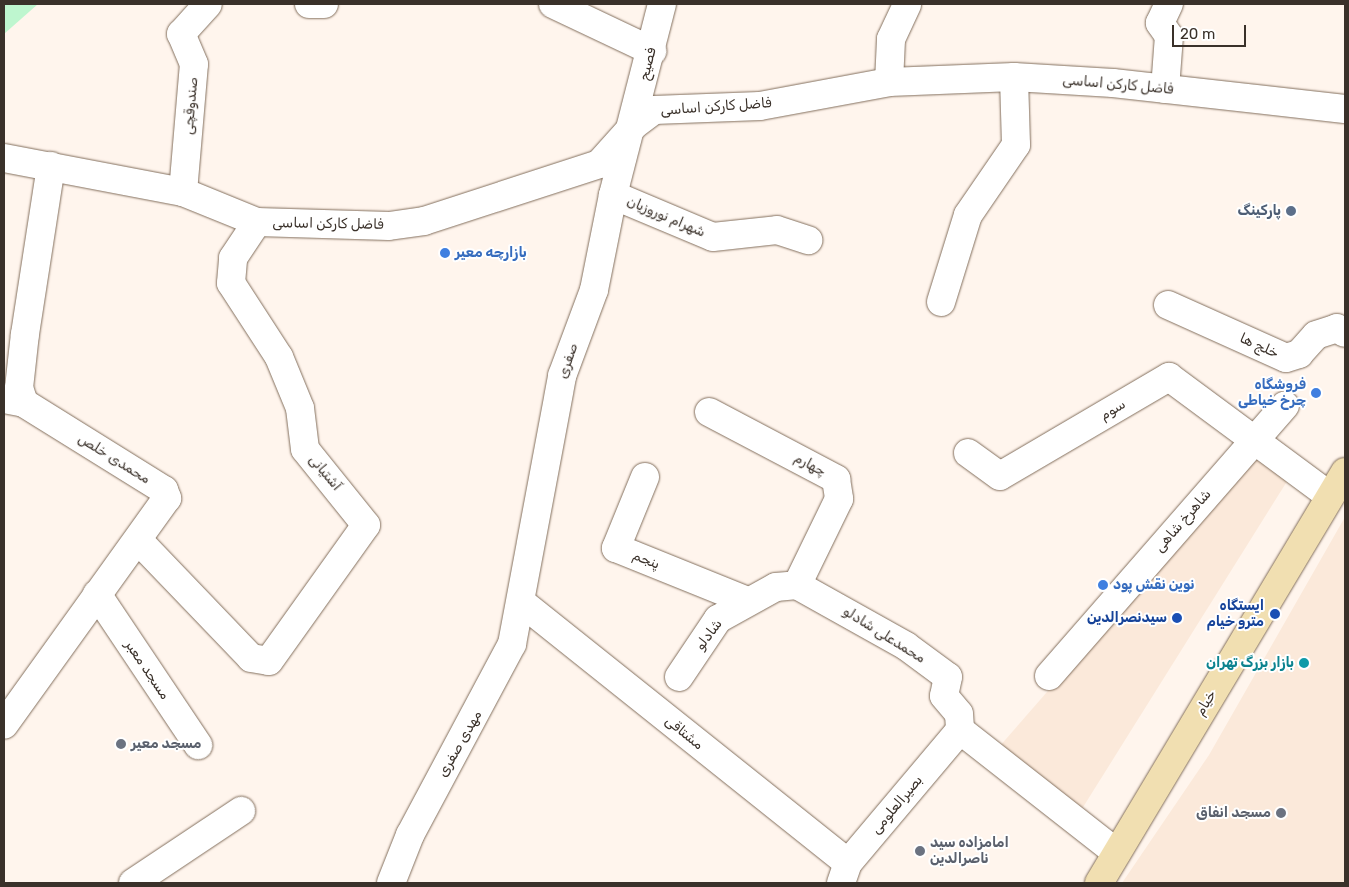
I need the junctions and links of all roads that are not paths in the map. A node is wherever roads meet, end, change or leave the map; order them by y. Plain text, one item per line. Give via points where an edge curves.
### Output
1 (208, 4) edge
2 (309, 4) edge
3 (324, 4) edge
4 (553, 4) edge
5 (662, 4) edge
6 (907, 4) edge
7 (1169, 4) edge
8 (652, 51) junction
9 (1014, 77) junction
10 (889, 82) junction
11 (1165, 89) junction
12 (1345, 109) edge
13 (634, 125) junction
14 (4, 158) edge
15 (51, 166) junction
16 (182, 192) junction
17 (613, 195) junction
18 (257, 222) junction
19 (808, 240) dead end
20 (941, 302) dead end
21 (1168, 305) dead end
22 (1345, 333) edge
23 (14, 401) edge
24 (1285, 405) dead end
25 (709, 412) dead end
26 (1255, 438) junction
27 (968, 453) dead end
28 (1345, 472) edge
29 (645, 477) dead end
30 (1330, 496) junction
31 (138, 540) junction
32 (797, 584) junction
33 (96, 594) junction
34 (747, 601) junction
35 (521, 602) junction
36 (1048, 676) dead end
37 (679, 677) dead end
38 (4, 725) edge
39 (960, 730) junction
40 (198, 746) dead end
41 (241, 811) dead end
42 (1117, 853) junction
43 (844, 873) edge
44 (132, 883) edge
45 (391, 883) edge
46 (1098, 883) edge

1 - 16 street, صندوقچی via 180,34 194,64
2 - 3 street
4 - 8 street
5 - 8 street, فصیح
6 - 10 street via 891,38
7 - 11 street via 1160,23 1169,36
8 - 13 street, فصیح
9 - 10 street, فاضل کارکن اساسی
9 - 11 street, فاضل کارکن اساسی
9 - 20 street via 1016,145 968,214
10 - 13 street, فاضل کارکن اساسی via 760,106 654,110
11 - 12 street, فاضل کارکن اساسی
13 - 17 street, صفری
13 - 18 street, فاضل کارکن اساسی via 598,164 424,221 389,226
14 - 15 street, فاضل کارکن اساسی
15 - 16 street, فاضل کارکن اساسی
15 - 23 street, محمدی خلص via 19,388
16 - 18 street, فاضل کارکن اساسی
17 - 19 street, شهرام نوروزیان via 713,237 777,230
17 - 35 street, صفری via 594,290 562,376
18 - 31 street, آشتیانی via 233,258 231,283 279,357 300,408 305,449 366,525 269,661 252,658
21 - 22 street, خلج ها via 1286,358 1299,354 1316,335 1336,328
23 - 31 street, محمدی خلص via 164,490 164,505
24 - 26 street, شاهرخ شاهی
25 - 32 street, چهارم via 836,479 839,499
26 - 27 street, سوم via 1169,377 1000,476
26 - 30 street
26 - 36 street, شاهرخ شاهی
28 - 30 main road, خیام
29 - 34 street, پنجم via 616,548
30 - 42 main road, خیام
31 - 33 street, محمدی خلص
32 - 34 street via 776,587
32 - 39 street, محمدعلی شادلو via 906,646 948,677 944,696 959,714
33 - 38 street, محمدی خلص
33 - 40 street, مسجد معبر
34 - 37 street, شادلو via 718,619
35 - 43 street, مشتاقی
35 - 45 street, مهدی صفری via 512,644 410,836
39 - 42 street
39 - 43 street, بصیرالعلومی
41 - 44 street
42 - 46 main road, خیام

